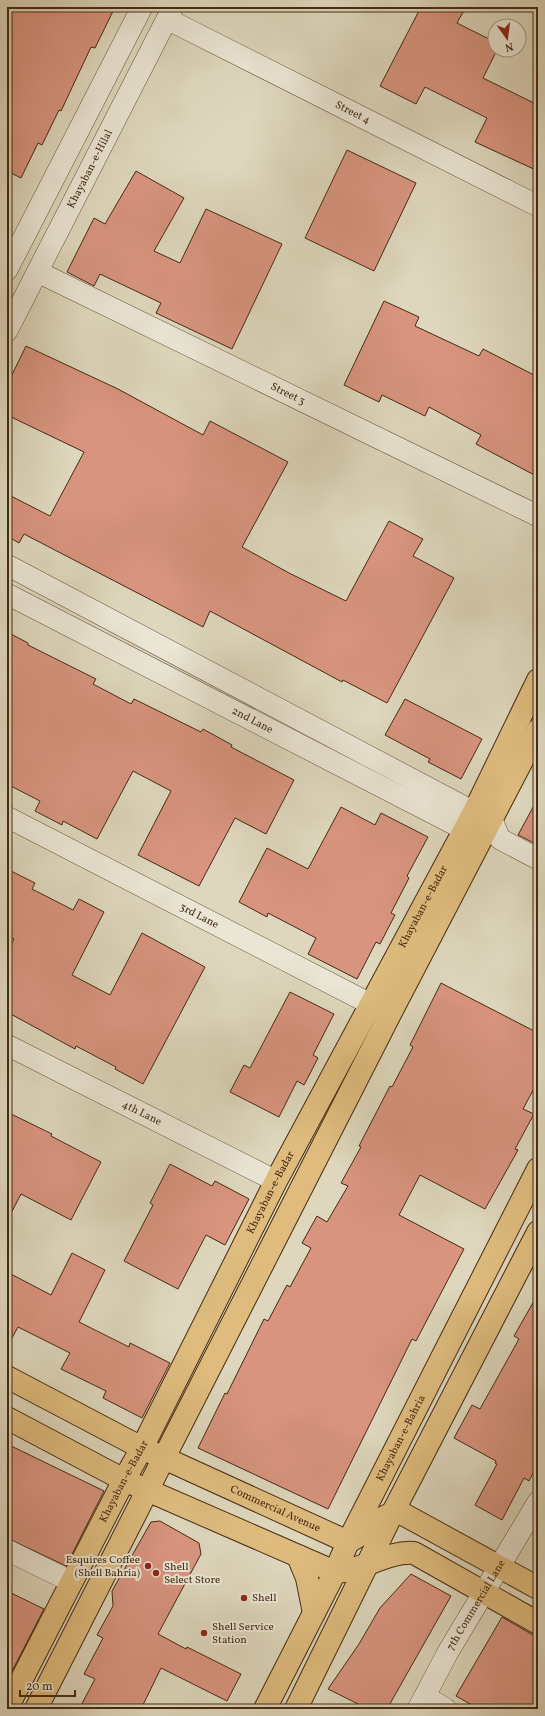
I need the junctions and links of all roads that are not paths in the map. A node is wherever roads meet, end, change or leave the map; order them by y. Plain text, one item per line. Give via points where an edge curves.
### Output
1 (142, 7) edge
2 (170, 13) edge
3 (128, 36) junction
4 (152, 48) junction
5 (538, 206) edge
6 (7, 270) edge
7 (38, 272) junction
8 (7, 331) edge
9 (538, 516) edge
10 (7, 564) edge
11 (7, 594) edge
12 (538, 680) edge
13 (538, 730) edge
14 (7, 817) edge
15 (482, 828) junction
16 (538, 859) edge
17 (371, 1005) junction
18 (390, 1014) junction
19 (7, 1045) edge
20 (538, 1169) edge
21 (276, 1181) junction
22 (509, 1226) junction
23 (536, 1235) edge
24 (7, 1377) edge
25 (7, 1418) edge
26 (142, 1448) junction
27 (164, 1458) junction
28 (124, 1480) junction
29 (148, 1490) junction
30 (538, 1502) edge
31 (393, 1512) junction
32 (348, 1542) junction
33 (7, 1550) edge
34 (298, 1556) junction
35 (369, 1564) junction
36 (500, 1566) junction
37 (336, 1572) junction
38 (72, 1582) junction
39 (538, 1588) edge
40 (484, 1592) junction
41 (314, 1613) junction
42 (538, 1623) edge
43 (421, 1703) edge
44 (9, 1707) edge
45 (36, 1709) edge
46 (265, 1709) edge
47 (296, 1709) edge
48 (446, 1709) edge

1 - 3 street
2 - 4 street, Khayaban-e-Hilal
2 - 5 street, Street 4
3 - 4 street
3 - 6 street
4 - 7 street, Khayaban-e-Hilal
7 - 8 street, Khayaban-e-Hilal
7 - 9 street, Street 3
10 - 15 street
11 - 15 street, 2nd Lane
12 - 15 main road, Khayaban-e-Badar
13 - 15 main road, Khayaban-e-Badar
14 - 17 street, 3rd Lane
15 - 16 street
15 - 17 main road, Khayaban-e-Badar
15 - 18 main road, Khayaban-e-Badar
17 - 18 street, 3rd Lane
17 - 21 main road, Khayaban-e-Badar
18 - 27 main road, Khayaban-e-Badar
19 - 21 street, 4th Lane
20 - 22 main road, Khayaban-e-Bahria
21 - 26 main road, Khayaban-e-Badar
22 - 23 main road
22 - 32 main road, Khayaban-e-Bahria
23 - 31 main road
24 - 26 main road, Commercial Avenue
25 - 28 main road
26 - 27 main road, Commercial Avenue
26 - 28 main road, Khayaban-e-Badar
27 - 29 main road, Khayaban-e-Badar
27 - 32 main road, Commercial Avenue
28 - 29 main road
28 - 38 main road, Khayaban-e-Badar
29 - 34 main road
29 - 45 main road, Khayaban-e-Badar
30 - 36 street, 7th Commercial Lane
31 - 32 main road
31 - 35 main road
31 - 36 main road via 406,1514
32 - 37 main road, Khayaban-e-Bahria
33 - 38 street
34 - 37 main road
34 - 41 main road via 309,1586
35 - 37 main road via 355,1570
35 - 40 main road via 391,1555 414,1553
35 - 47 main road
36 - 39 main road
36 - 40 street, 7th Commercial Lane
37 - 41 main road, Khayaban-e-Bahria
38 - 44 main road, Khayaban-e-Badar
40 - 42 main road
40 - 43 street, 7th Commercial Lane
41 - 46 main road, Khayaban-e-Bahria
43 - 48 street

